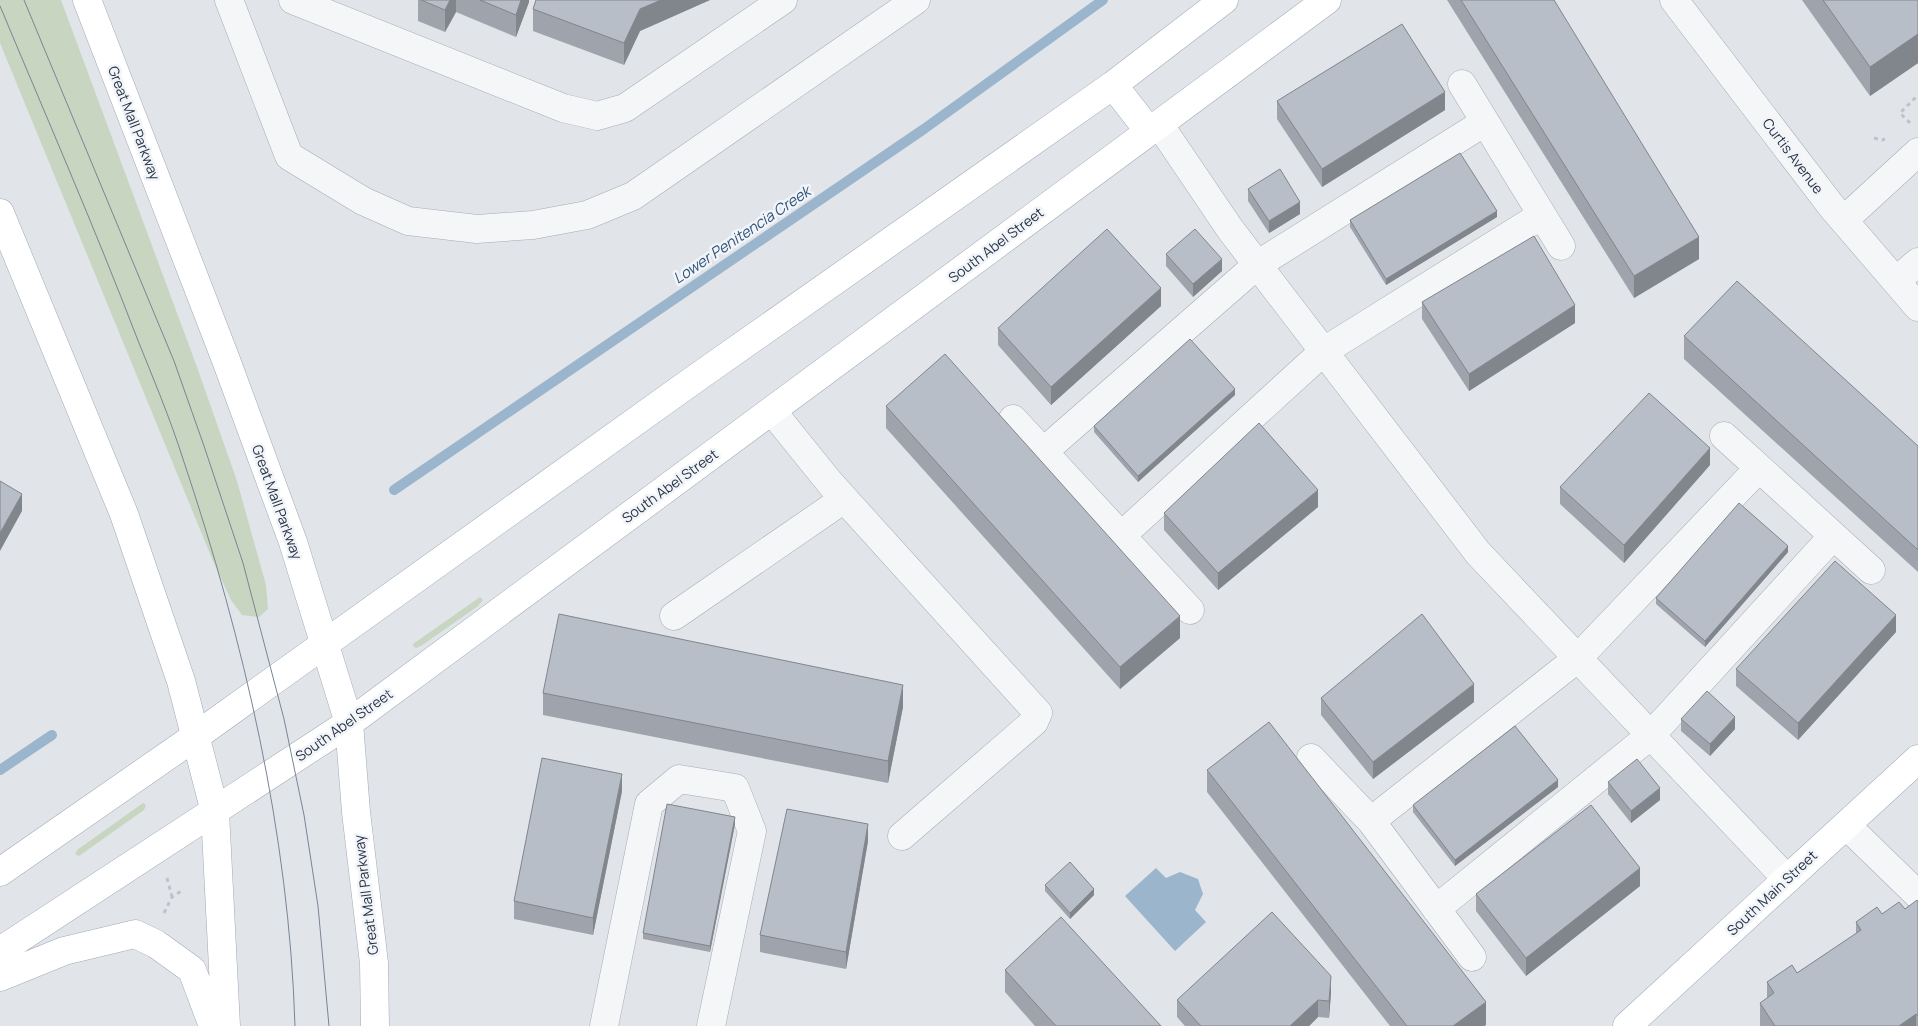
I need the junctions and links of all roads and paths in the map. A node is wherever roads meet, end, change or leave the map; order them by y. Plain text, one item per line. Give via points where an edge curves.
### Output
1 (87, 0) edge
2 (229, 0) edge
3 (293, 0) edge
4 (783, 0) edge
5 (916, 0) edge
6 (1224, 0) edge
7 (1327, 0) edge
8 (1674, 0) edge
9 (1462, 84) dead end
10 (1113, 85) junction
11 (1485, 122) junction
12 (1154, 128) junction
13 (1918, 152) edge
14 (0, 213) edge
15 (1542, 215) junction
16 (1844, 220) junction
17 (1561, 246) dead end
18 (1918, 262) edge
19 (1257, 265) junction
20 (1896, 281) junction
21 (1918, 308) edge
22 (1324, 351) junction
23 (772, 411) junction
24 (1013, 418) dead end
25 (1724, 436) dead end
26 (1043, 452) junction
27 (1759, 468) junction
28 (844, 498) junction
29 (1121, 536) junction
30 (1833, 536) junction
31 (1871, 570) dead end
32 (1190, 610) dead end
33 (674, 616) dead end
34 (324, 645) junction
35 (1578, 658) junction
36 (349, 724) junction
37 (1651, 735) junction
38 (196, 736) junction
39 (1311, 758) dead end
40 (1918, 759) edge
41 (215, 812) junction
42 (1370, 821) junction
43 (1846, 825) junction
44 (902, 836) dead end
45 (0, 872) edge
46 (166, 877) dead end
47 (1787, 879) junction
48 (184, 890) dead end
49 (1918, 894) edge
50 (172, 897) junction
51 (1436, 909) junction
52 (162, 916) dead end
53 (0, 951) edge
54 (1472, 957) dead end
55 (0, 976) edge
56 (213, 1026) edge
57 (226, 1026) edge
58 (375, 1026) edge
59 (604, 1026) edge
60 (712, 1026) edge
61 (1627, 1026) edge

1 - 34 main road, Great Mall Parkway via 293,542
2 - 5 street via 289,156 363,201 408,221 477,229 533,225 587,214 633,196
3 - 4 street via 563,108 597,116 625,108
6 - 10 main road
7 - 12 main road, South Abel Street
8 - 16 street, Curtis Avenue
9 - 11 street
10 - 12 main road
10 - 34 main road
11 - 15 street
11 - 19 street
12 - 19 street
12 - 23 main road, South Abel Street
13 - 16 street
14 - 38 main road via 124,514 172,651
15 - 17 street
15 - 22 street
16 - 20 street, Curtis Avenue
18 - 20 street
19 - 22 street
19 - 26 street
20 - 21 street, Curtis Avenue
22 - 29 street
22 - 35 street via 1478,553
23 - 28 street
23 - 36 main road, South Abel Street
24 - 26 street
25 - 27 street
26 - 29 street
27 - 30 street
27 - 35 street
28 - 33 street
28 - 44 street via 1038,713 1034,722
29 - 32 street
30 - 31 street
30 - 37 street
34 - 36 main road, Great Mall Parkway
34 - 38 main road
35 - 37 street
35 - 42 street
36 - 41 main road, South Abel Street
36 - 58 main road, Great Mall Parkway via 374,963
37 - 47 street
37 - 51 street
38 - 41 main road
38 - 45 main road
39 - 42 street
40 - 43 main road, South Main Street
41 - 53 main road, South Abel Street
41 - 57 main road
42 - 51 street
43 - 47 main road, South Main Street
43 - 49 street
46 - 50 path
47 - 61 main road, South Main Street
48 - 50 path
50 - 52 path
51 - 54 street
55 - 56 main road via 64,951 135,934 156,944 192,970
59 - 60 street via 649,804 679,780 735,788 752,831

